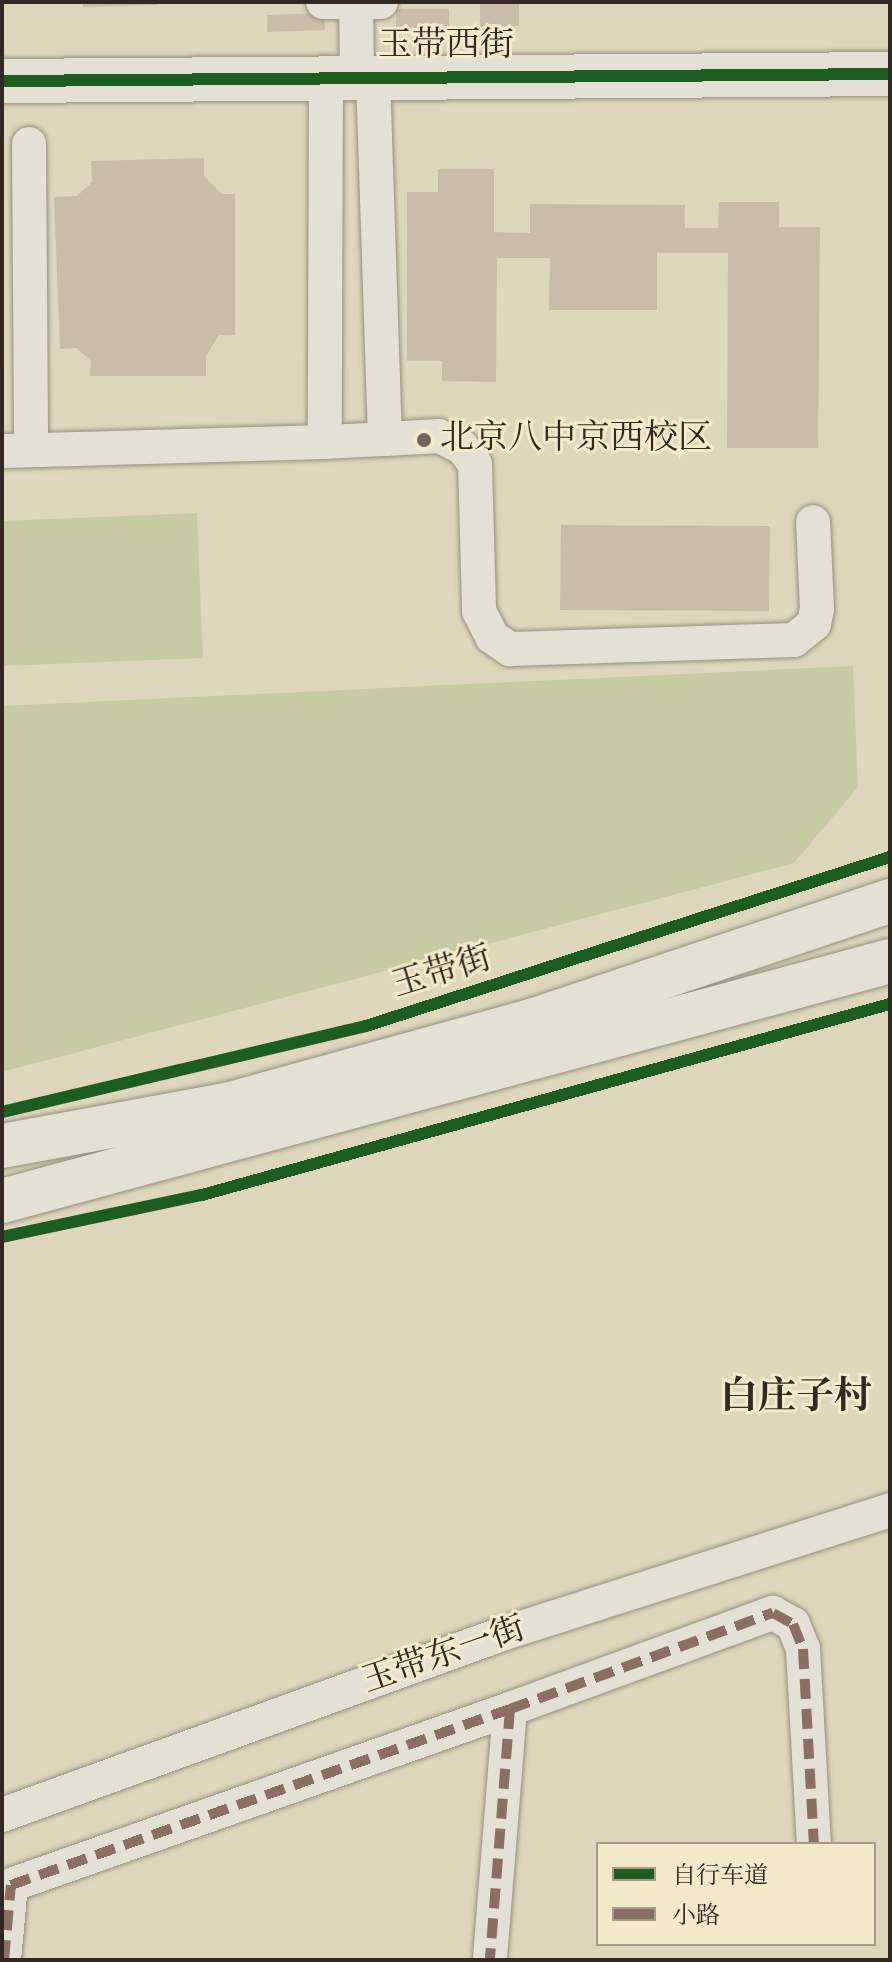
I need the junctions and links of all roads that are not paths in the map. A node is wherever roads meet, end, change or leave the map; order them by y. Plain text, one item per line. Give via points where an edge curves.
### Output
1 (323, 2) edge
2 (381, 2) edge
3 (356, 3) edge
4 (890, 74) edge
5 (352, 75) junction
6 (2, 81) edge
7 (29, 144) dead end
8 (385, 439) junction
9 (325, 442) junction
10 (17, 450) edge
11 (813, 522) dead end
12 (890, 901) edge
13 (890, 961) edge
14 (2, 1146) edge
15 (2, 1201) edge
16 (890, 1510) edge
17 (510, 1709) junction
18 (2, 1815) edge
19 (814, 1842) edge
20 (4, 1960) edge
21 (490, 1960) edge

1 - 3 street
2 - 3 street
3 - 5 street
4 - 5 main road, 玉带西街
5 - 6 main road, 玉带西街
5 - 8 street
5 - 9 street
7 - 10 street
8 - 9 street
8 - 11 street via 439,436 462,447 475,464 479,611 492,637 510,649 794,640 814,624 817,609
9 - 10 street
12 - 14 main road, 玉带街 via 457,1041 226,1105
13 - 15 main road
16 - 18 street, 玉带东一街 via 502,1634
17 - 19 street via 773,1613 793,1624 803,1649
17 - 20 street via 11,1885
17 - 21 street

